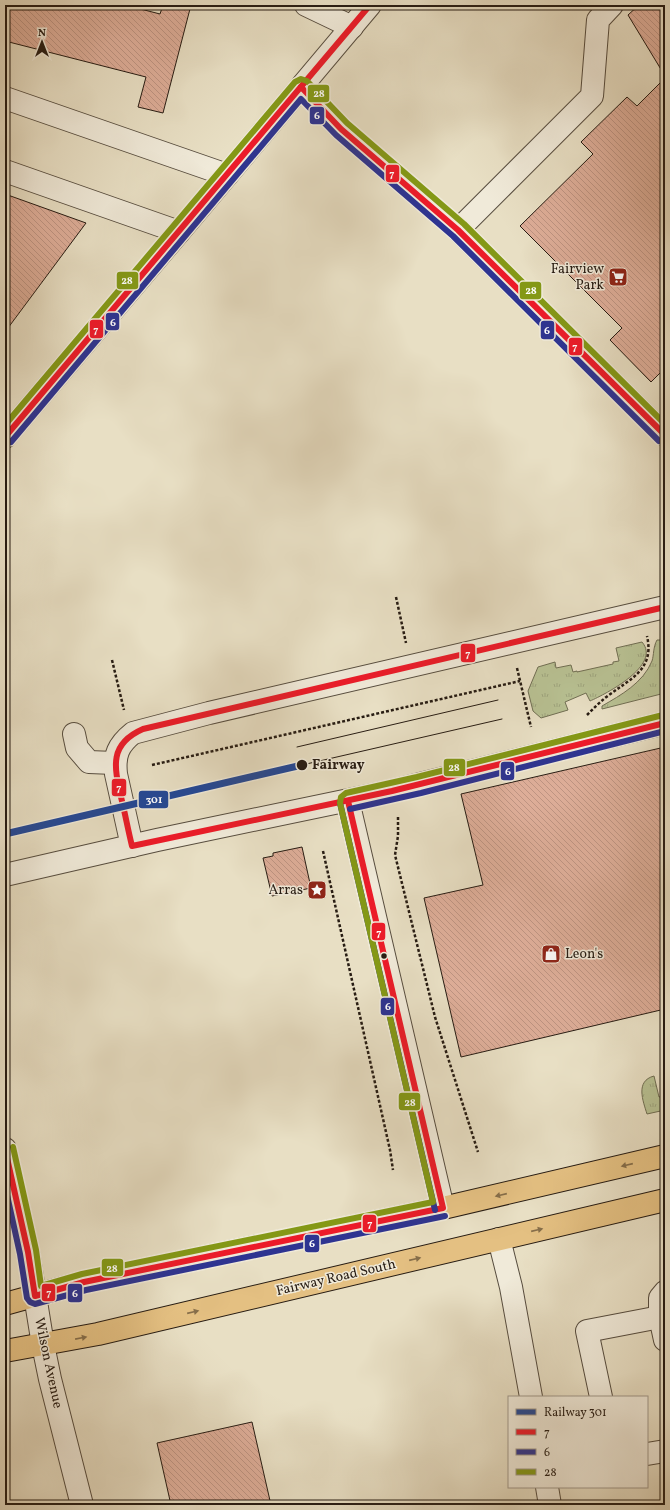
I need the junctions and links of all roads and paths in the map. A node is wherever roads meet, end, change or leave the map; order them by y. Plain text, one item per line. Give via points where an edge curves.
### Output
1 (306, 5) edge
2 (370, 5) edge
3 (612, 5) edge
4 (352, 26) junction
5 (301, 87) junction
6 (5, 98) edge
7 (5, 171) edge
8 (228, 175) junction
9 (458, 230) junction
10 (180, 232) junction
11 (665, 435) edge
12 (5, 437) edge
13 (396, 596) dead end
14 (665, 607) edge
15 (646, 632) dead end
16 (406, 645) dead end
17 (112, 660) dead end
18 (517, 665) dead end
19 (520, 681) junction
20 (124, 711) dead end
21 (587, 715) dead end
22 (665, 723) edge
23 (531, 727) dead end
24 (74, 734) dead end
25 (114, 763) junction
26 (152, 765) dead end
27 (348, 801) junction
28 (398, 817) dead end
29 (132, 846) junction
30 (323, 851) dead end
31 (5, 875) edge
32 (5, 1149) edge
33 (478, 1152) dead end
34 (665, 1156) edge
35 (393, 1170) dead end
36 (665, 1200) edge
37 (443, 1208) junction
38 (499, 1239) junction
39 (665, 1292) edge
40 (35, 1296) junction
41 (5, 1304) edge
42 (660, 1317) junction
43 (665, 1340) edge
44 (43, 1345) junction
45 (5, 1351) edge
46 (531, 1396) edge
47 (601, 1396) edge
48 (665, 1451) edge
49 (648, 1454) edge
50 (547, 1488) edge
51 (82, 1505) edge
52 (550, 1505) edge

1 - 4 street
2 - 4 street
3 - 9 street via 598,20 592,96
4 - 5 street
5 - 8 street
5 - 9 street via 340,129
6 - 8 street
7 - 10 street
8 - 10 street
9 - 11 street
10 - 12 street
13 - 16 path
14 - 25 street via 143,729 125,740 118,750
15 - 21 path via 649,654 645,665 638,674
17 - 20 path
18 - 19 path
19 - 23 path
19 - 26 path
22 - 27 street
24 - 25 street via 77,748 89,762
25 - 29 street
27 - 29 street
27 - 37 street
28 - 33 path via 395,855 435,1016
29 - 31 street
30 - 35 path
32 - 40 street, Wilson Avenue
34 -> 37 main road
38 -> 36 main road, Fairway Road South
37 - 40 main road via 84,1282
44 -> 38 main road, Fairway Road South via 134,1326
38 - 46 street via 511,1287
39 - 42 street via 660,1298
40 - 41 main road
40 - 44 street, Wilson Avenue
42 - 43 street
42 - 47 street via 587,1331
44 - 45 main road, Fairway Road South
44 - 51 street, Wilson Avenue
48 - 49 street
50 - 52 street

